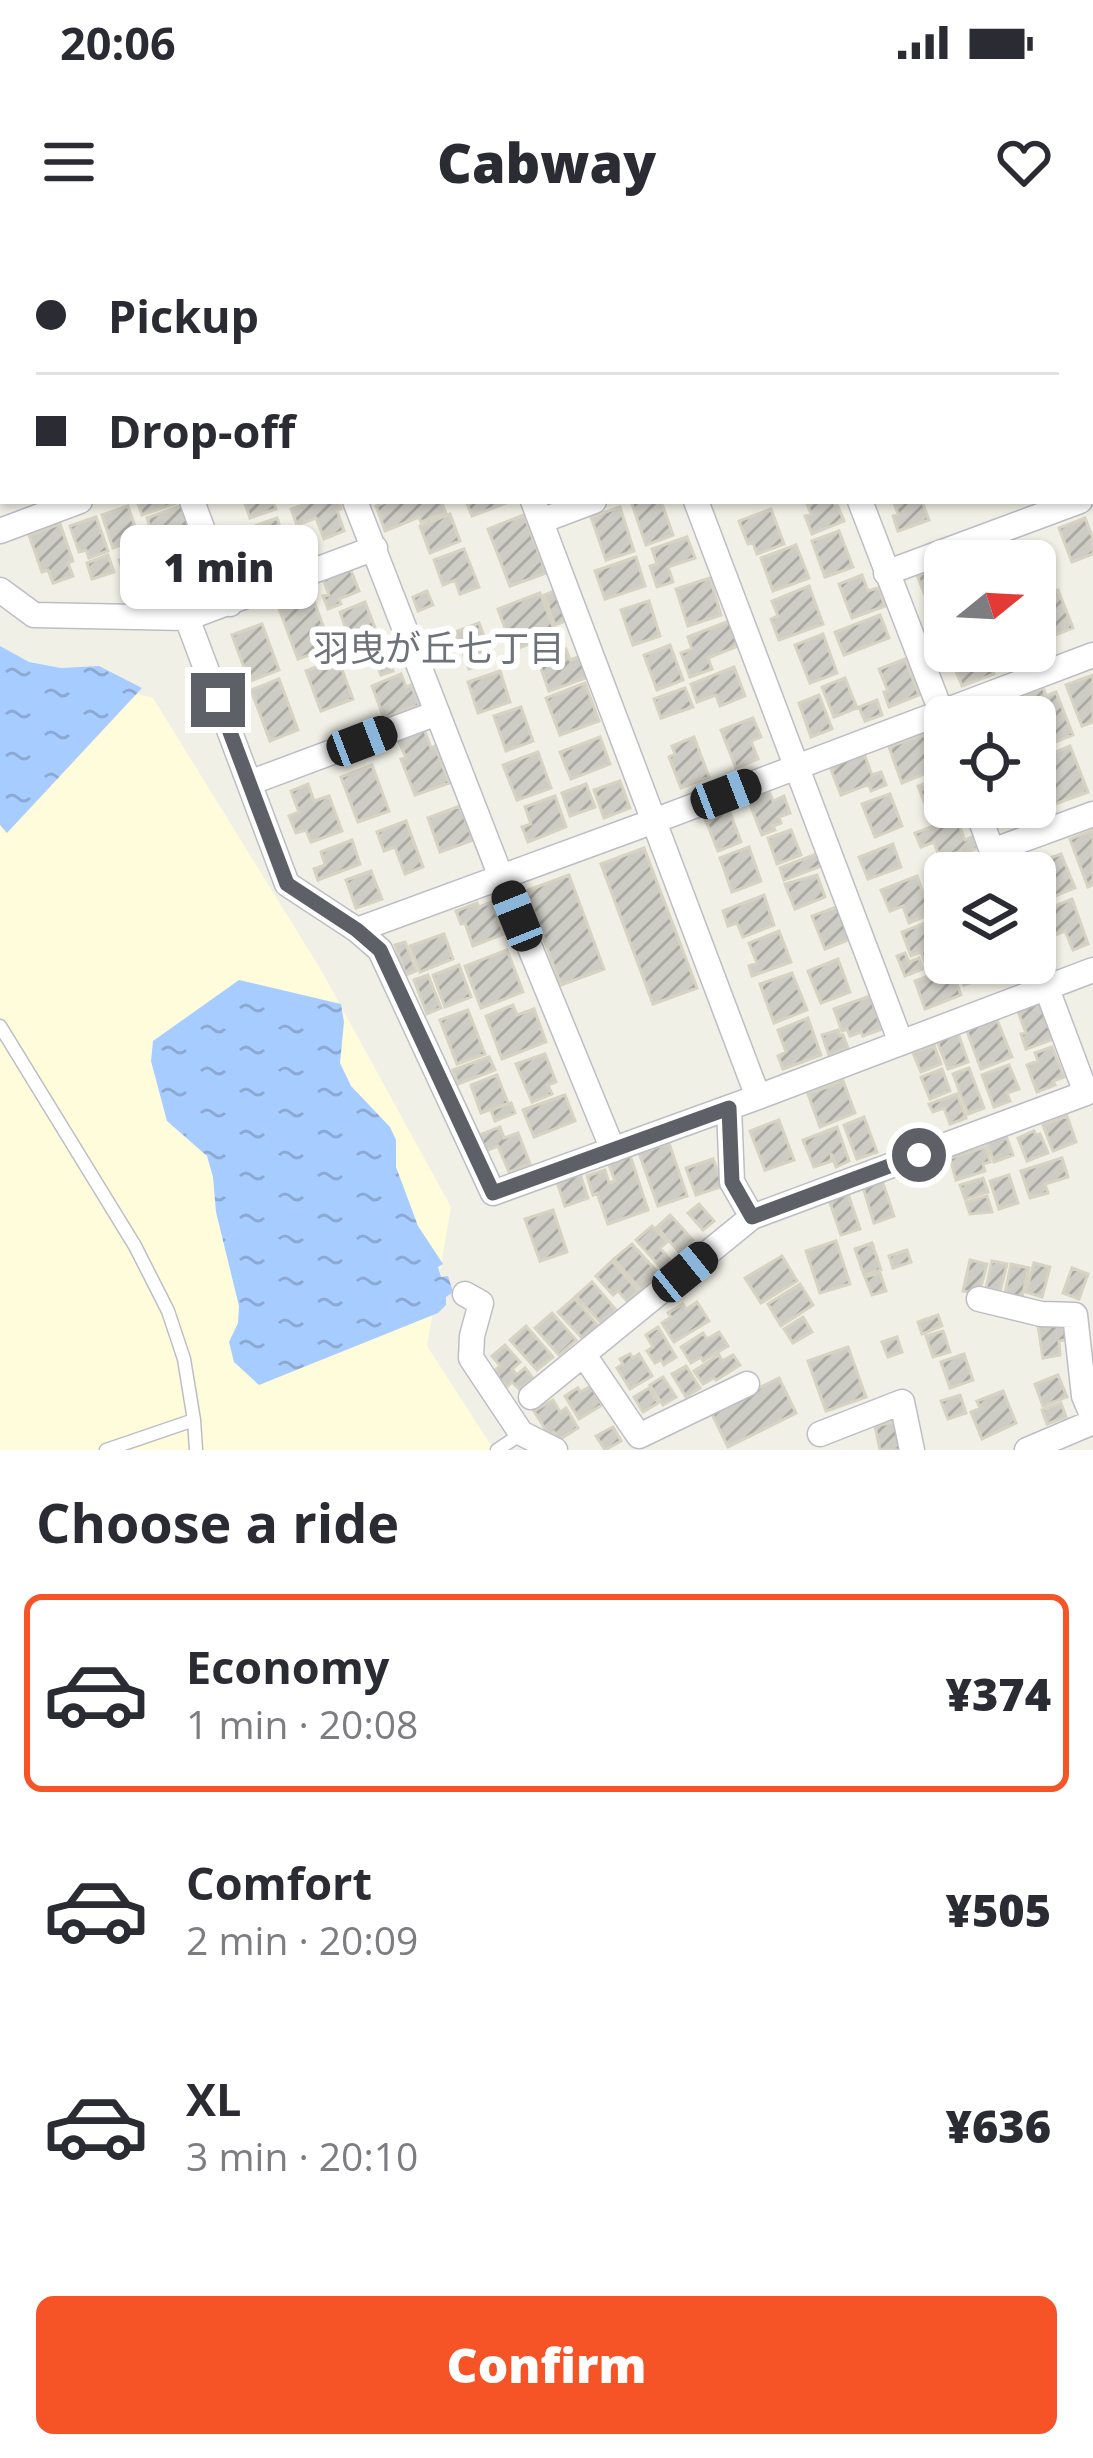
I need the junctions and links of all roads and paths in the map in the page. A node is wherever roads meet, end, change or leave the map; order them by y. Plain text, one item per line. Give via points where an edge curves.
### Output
1 (72, 504) edge
2 (193, 504) edge
3 (357, 504) edge
4 (577, 504) edge
5 (697, 504) edge
6 (861, 504) edge
7 (1073, 504) edge
8 (537, 511) edge
9 (0, 531) edge
10 (375, 548) junction
11 (886, 573) junction
12 (0, 590) edge
13 (230, 604) junction
14 (187, 618) junction
15 (1093, 655) edge
16 (935, 696) edge
17 (994, 696) edge
18 (437, 713) junction
19 (924, 723) edge
20 (797, 766) junction
21 (249, 783) junction
22 (1093, 814) edge
23 (654, 821) junction
24 (1016, 852) edge
25 (501, 877) junction
26 (357, 930) junction
27 (1093, 970) edge
28 (1046, 984) edge
29 (1047, 987) junction
30 (0, 1026) edge
31 (901, 1043) junction
32 (758, 1097) junction
33 (1089, 1102) edge
34 (729, 1108) junction
35 (613, 1150) junction
36 (752, 1217) junction
37 (465, 1294) dead end
38 (979, 1299) dead end
39 (584, 1354) junction
40 (747, 1384) dead end
41 (532, 1397) dead end
42 (194, 1420) junction
43 (1093, 1420) edge
44 (521, 1433) junction
45 (820, 1434) dead end
46 (106, 1450) edge
47 (196, 1450) edge
48 (497, 1450) edge
49 (555, 1450) edge
50 (912, 1450) edge
51 (1027, 1450) edge

1 - 9 street
2 - 13 street
3 - 10 street
4 - 8 street
5 - 20 street
6 - 11 street
7 - 11 street
8 - 23 street
10 - 13 street
10 - 18 street
11 - 16 street
12 - 14 street via 34,615
13 - 14 street
14 - 21 street
15 - 17 street
18 - 21 street
18 - 25 street
19 - 20 street
20 - 23 street
20 - 31 street
21 - 26 street via 287,884
22 - 24 street
23 - 25 street
23 - 32 street
25 - 26 street
25 - 35 street
26 - 35 street via 380,950 493,1193
27 - 29 street
28 - 29 street
29 - 31 street
29 - 33 street
30 - 42 lane via 168,1310
31 - 32 street
32 - 34 street
33 - 36 street
34 - 35 street
34 - 36 street via 732,1182
36 - 39 street
37 - 44 street via 481,1303 471,1358
38 - 43 street via 1076,1315
39 - 40 street via 639,1436
39 - 41 street
42 - 46 lane
42 - 47 lane
43 - 51 street
44 - 48 lane
44 - 49 street
45 - 50 street via 902,1402

